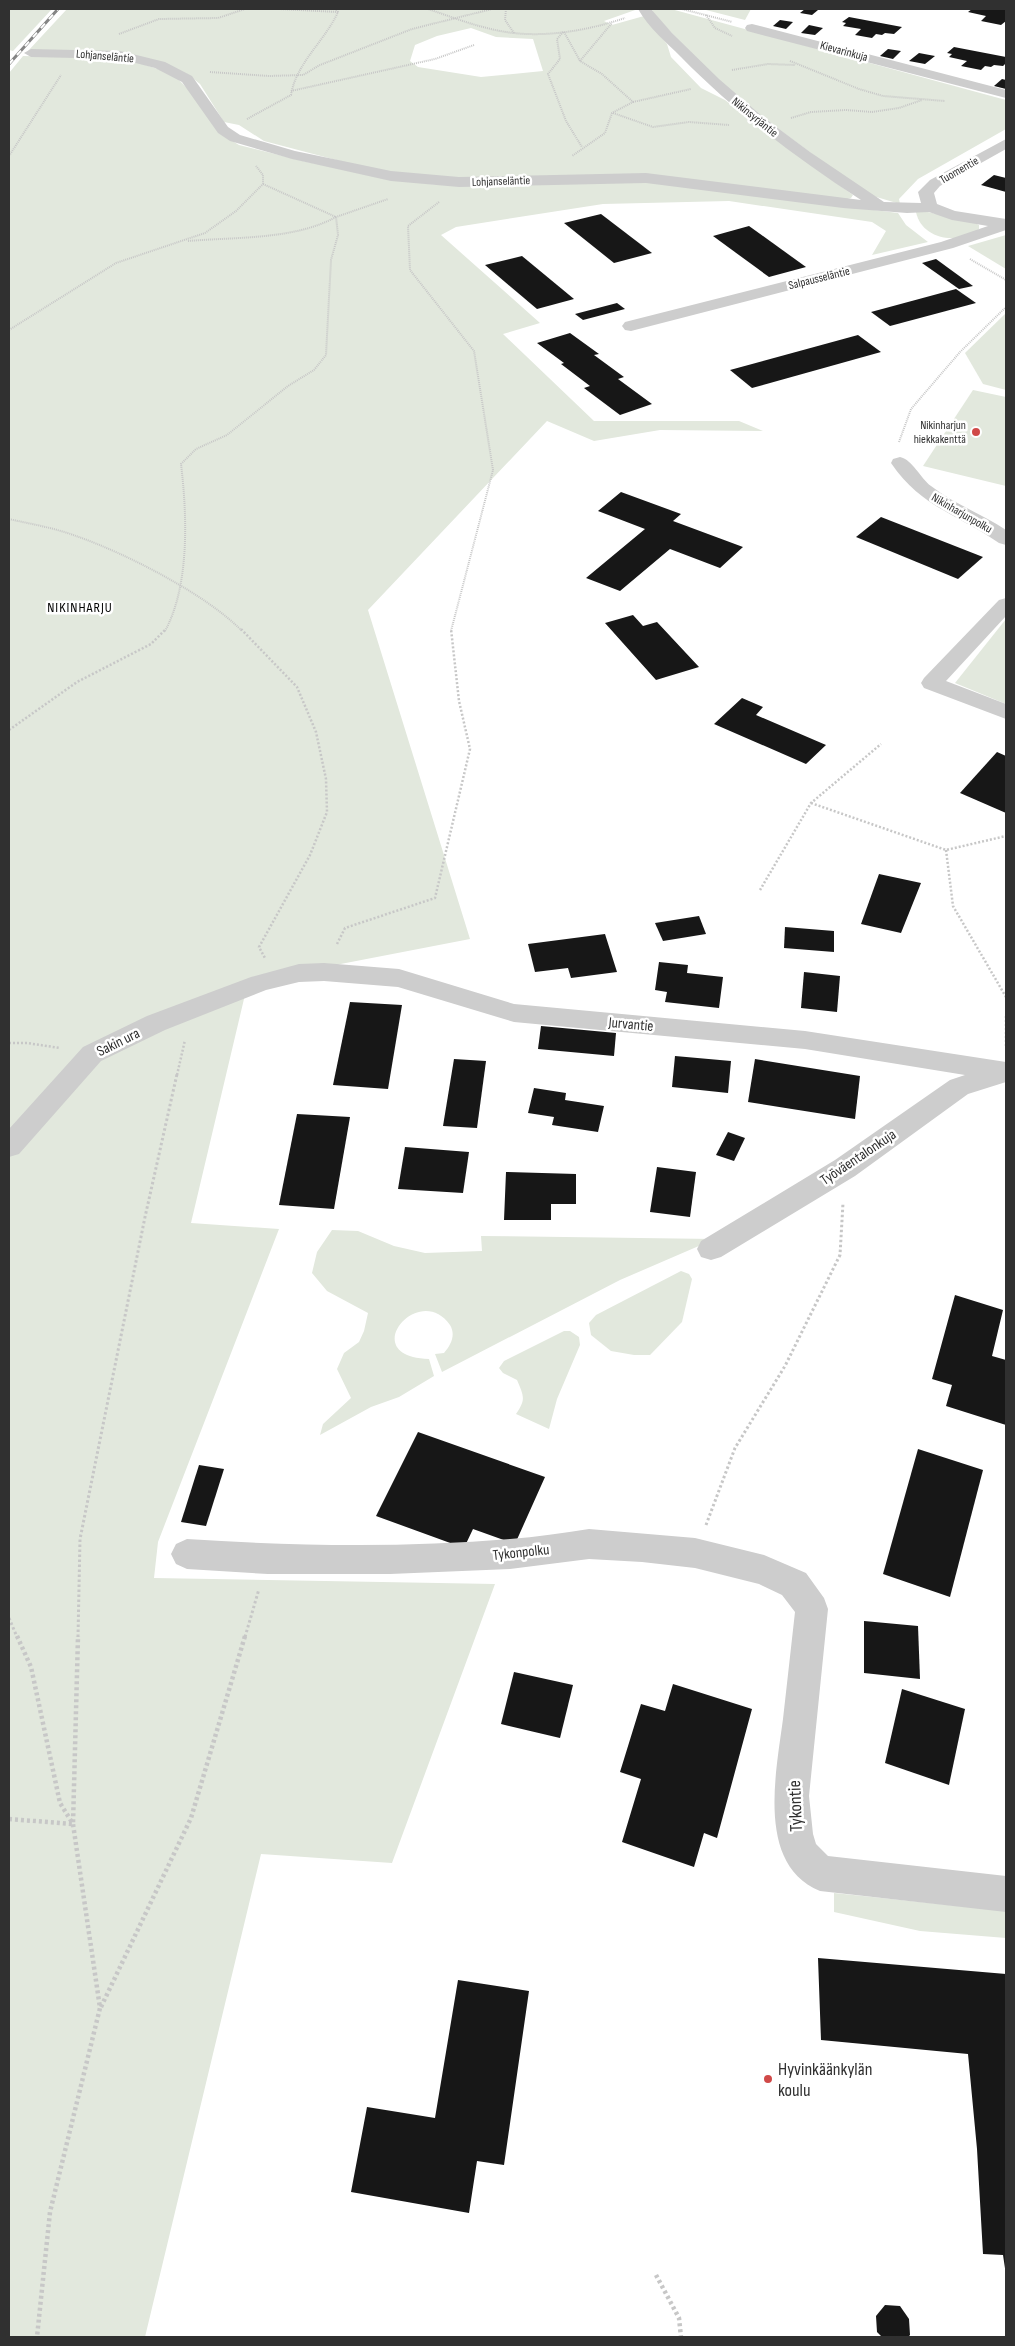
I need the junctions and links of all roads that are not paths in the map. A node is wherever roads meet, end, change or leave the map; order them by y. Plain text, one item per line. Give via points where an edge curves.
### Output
1 (645, 10) edge
2 (752, 28) road end
3 (30, 53) dead end
4 (1006, 94) edge
5 (1006, 143) edge
6 (882, 207) junction
7 (931, 207) junction
8 (1006, 224) edge
9 (631, 326) dead end
10 (900, 463) road end
11 (1006, 539) edge
12 (1006, 604) edge
13 (1006, 712) edge
14 (260, 983) joint
15 (1006, 1072) edge
16 (9, 1147) edge
17 (711, 1248) dead end
18 (187, 1554) dead end
19 (810, 1634) joint
20 (1006, 1894) edge

1 - 6 street, Nikinsyrjäntie via 707,76 767,126
2 - 4 street, Kievarinkuja
3 - 6 street, Lohjanseläntie via 120,56 172,70 194,85 223,130 235,138 252,145 391,176 458,182 646,178
5 - 7 street, Tuomentie via 935,183 926,192
6 - 7 street, Lohjanseläntie
7 - 8 street, Lohjanseläntie via 952,215
8 - 9 street, Salpausseläntie via 947,245
10 - 11 street, Nikinharjunpolku via 910,479 941,504
12 - 13 street via 932,683
14 - 15 street, Jurvantie via 299,973 324,972 398,978 514,1013 805,1040
14 - 16 street, Sakin ura via 156,1023 92,1054
15 - 17 street, Työväentalonkuja via 959,1087 845,1168
18 - 19 street, Tykonpolku via 268,1559 390,1559 510,1554 588,1544 695,1553 764,1570 794,1584 812,1609
19 - 20 street, Tykontie via 791,1796 794,1834 802,1855 820,1873

